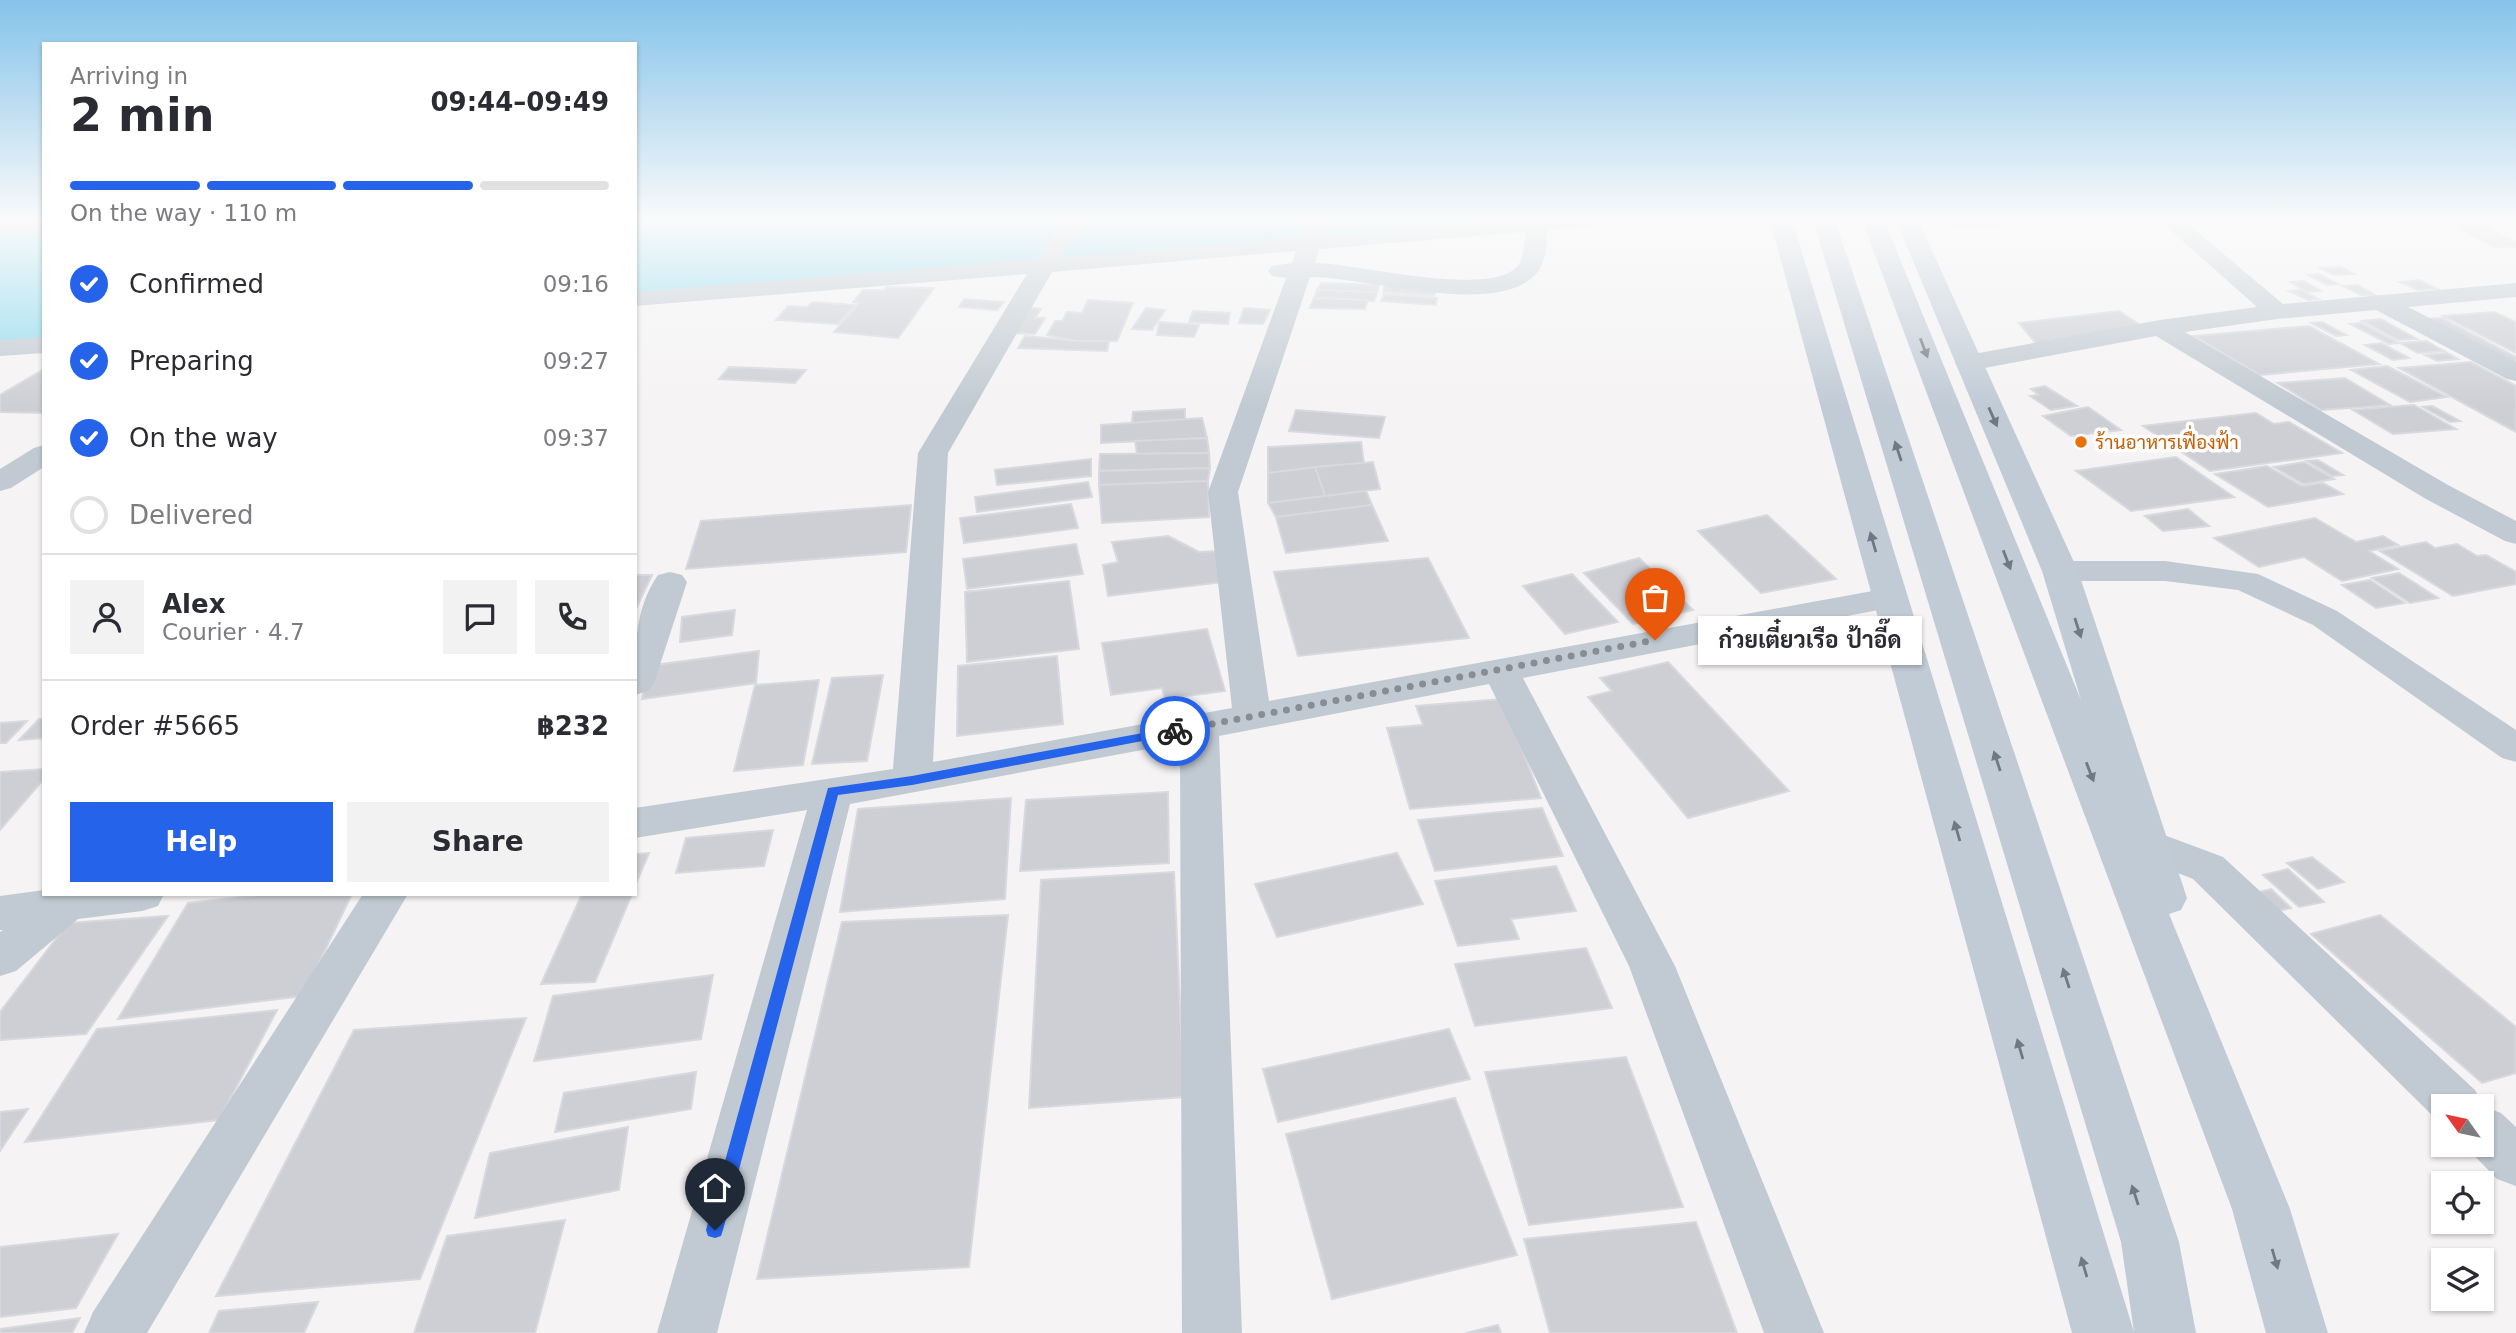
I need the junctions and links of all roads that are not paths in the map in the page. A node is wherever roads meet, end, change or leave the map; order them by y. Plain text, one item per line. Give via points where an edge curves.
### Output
1 (809, 282) edge
2 (1035, 282) edge
3 (1297, 282) edge
4 (1409, 282) edge
5 (1503, 282) edge
6 (1800, 282) edge
7 (1845, 282) edge
8 (1898, 282) edge
9 (1934, 282) edge
10 (2242, 282) edge
11 (2516, 290) edge
12 (637, 299) edge
13 (2381, 303) junction
14 (2277, 312) junction
15 (2160, 328) junction
16 (42, 345) edge
17 (0, 348) edge
18 (1968, 363) junction
19 (2516, 373) edge
20 (42, 455) edge
21 (0, 482) edge
22 (2516, 534) edge
23 (2060, 571) junction
24 (670, 582) dead end
25 (1889, 598) junction
26 (1500, 669) junction
27 (637, 677) edge
28 (1252, 715) junction
29 (1199, 727) junction
30 (2516, 749) edge
31 (912, 780) junction
32 (833, 791) junction
33 (637, 823) edge
34 (2148, 845) junction
35 (127, 896) edge
36 (385, 896) edge
37 (66, 904) junction
38 (0, 913) edge
39 (0, 958) edge
40 (2444, 1094) edge
41 (2494, 1141) edge
42 (2516, 1162) edge
43 (2261, 1209) junction
44 (114, 1333) edge
45 (687, 1333) edge
46 (1212, 1333) edge
47 (1794, 1333) edge
48 (2103, 1333) edge
49 (2165, 1333) edge
50 (2297, 1333) edge

1 - 12 street
2 - 31 street via 933,453
3 - 28 street via 1223,492
4 - 5 street via 1495,286
25 -> 6 main road
49 -> 7 main road via 2150,1241
8 -> 43 main road
9 - 18 main road
10 - 14 street
11 - 13 street
13 - 14 street
13 - 19 street
14 - 15 street
15 - 18 street
15 - 22 street
16 - 17 street
18 -> 23 main road
20 - 21 street
23 - 30 street via 2165,571 2246,582 2325,618
23 -> 34 main road
24 - 27 street
25 - 26 street
48 -> 25 main road
26 - 28 street
26 - 47 street via 1652,966
28 - 29 street
29 - 31 street
29 - 46 street
31 - 32 street
32 - 33 street
32 - 45 street
34 - 40 street via 2208,868
34 - 43 main road
35 - 37 street
36 - 44 street
37 - 38 street
37 - 39 street
41 - 42 street
43 -> 50 main road

